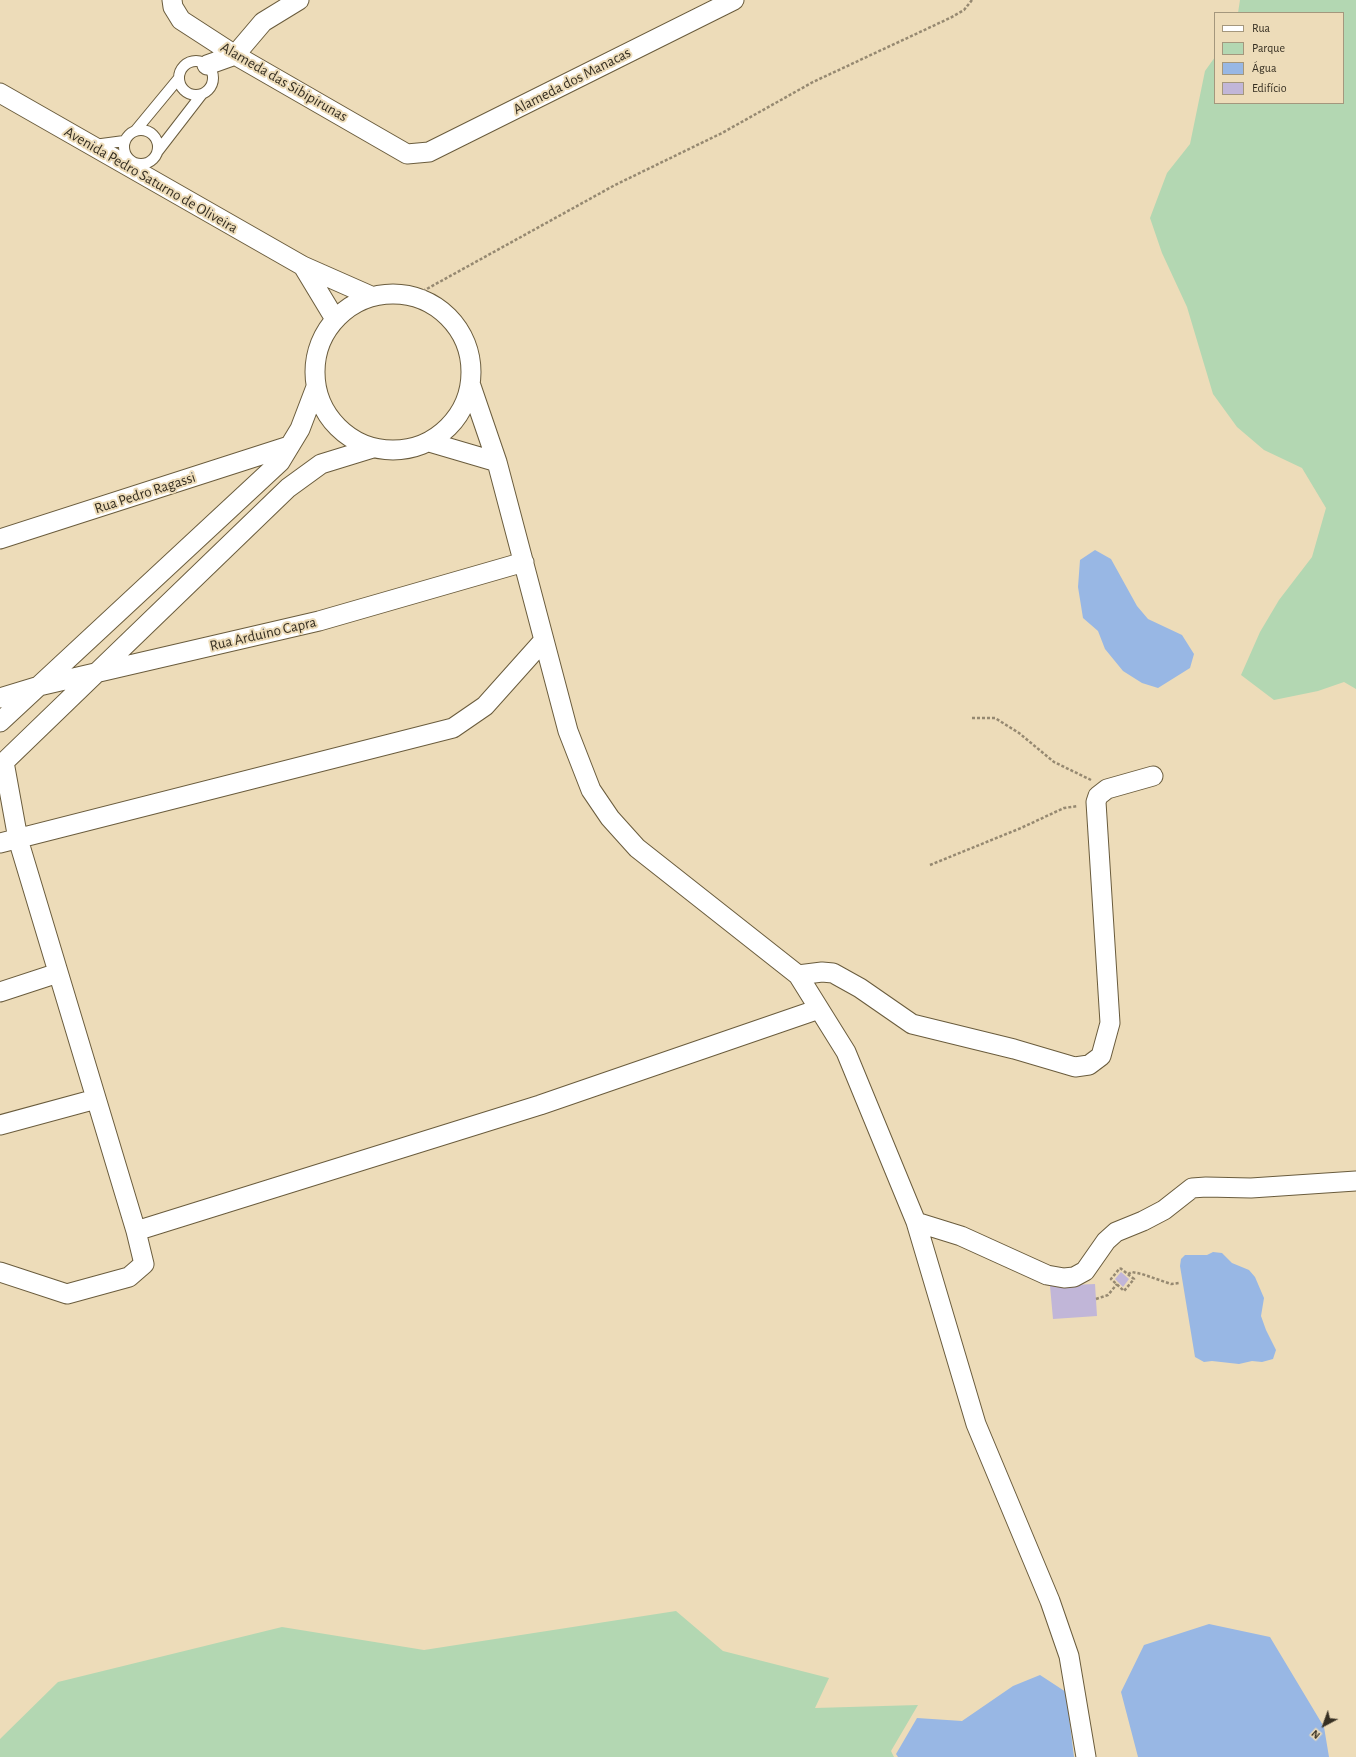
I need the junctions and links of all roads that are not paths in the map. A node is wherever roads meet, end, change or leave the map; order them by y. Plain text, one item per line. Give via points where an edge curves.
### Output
1 (172, 0) edge
2 (299, 0) edge
3 (734, 0) edge
4 (235, 55) junction
5 (207, 65) junction
6 (179, 78) junction
7 (0, 94) edge
8 (202, 94) junction
9 (136, 130) junction
10 (124, 141) junction
11 (93, 146) junction
12 (158, 151) junction
13 (407, 154) joint
14 (152, 160) junction
15 (162, 186) junction
16 (303, 266) junction
17 (371, 296) junction
18 (335, 320) junction
19 (471, 386) junction
20 (316, 387) junction
21 (429, 442) junction
22 (289, 446) junction
23 (373, 448) junction
24 (497, 462) junction
25 (0, 539) edge
26 (524, 562) junction
27 (544, 640) junction
28 (95, 674) junction
29 (40, 686) junction
30 (0, 698) edge
31 (0, 722) edge
32 (2, 764) edge
33 (1153, 776) dead end
34 (9, 841) edge
35 (58, 973) junction
36 (798, 975) junction
37 (0, 992) edge
38 (819, 1009) junction
39 (96, 1099) junction
40 (0, 1125) edge
41 (1356, 1181) edge
42 (916, 1222) junction
43 (136, 1231) junction
44 (0, 1272) edge
45 (1086, 1757) edge

1 - 4 street, Alameda das Sibipirunas via 173,8 181,20
2 - 4 street via 263,22
3 - 13 street, Alameda dos Manacas via 429,152
4 - 5 street
4 - 13 street, Alameda das Sibipirunas
5 - 6 lane via 197,61 187,63 182,67
5 - 8 lane via 213,81 211,87
6 - 8 lane via 186,92
6 - 9 lane
7 - 11 street, Avenida Pedro Saturno de Oliveira
8 - 12 lane
9 - 10 lane
9 - 12 lane via 148,131 158,145
10 - 11 lane
10 - 14 lane via 124,152 130,161 141,165
11 - 15 street, Avenida Pedro Saturno de Oliveira
12 - 14 lane
14 - 15 lane
15 - 16 street, Avenida Pedro Saturno de Oliveira
16 - 17 street, Avenida Pedro Saturno de Oliveira
16 - 18 street, Avenida Pedro Saturno de Oliveira
17 - 18 street via 345,310
17 - 19 street via 414,296 440,309 460,330 466,343 471,357
18 - 20 street via 320,344 315,373
19 - 21 street via 467,400 452,424
19 - 24 street
20 - 22 street via 300,429
20 - 23 street via 327,414 336,425 347,435
21 - 23 street via 402,450
21 - 24 street
22 - 25 street, Rua Pedro Ragassi
22 - 29 street via 280,462
23 - 28 street via 321,464 288,488
24 - 26 street
26 - 27 street
26 - 28 street, Rua Arduino Capra via 319,621
27 - 34 street via 484,706 453,728
27 - 36 street via 568,731 591,790 610,818 637,848
28 - 29 street, Rua Arduino Capra
28 - 32 street
29 - 30 street, Rua Arduino Capra
29 - 31 street
32 - 34 street
33 - 36 street via 1102,795 1110,1023 1101,1056 1089,1066 1075,1067 912,1024 860,988 833,973
34 - 35 street
35 - 37 street
35 - 39 street
36 - 38 street
38 - 42 street via 848,1058
38 - 43 street via 540,1105
39 - 40 street
39 - 43 street
41 - 42 street via 1251,1188 1192,1188 1157,1214 1116,1232 1106,1241 1085,1271 1074,1277 1064,1278 1047,1275 961,1236
42 - 45 street via 976,1424 1050,1601 1069,1656
43 - 44 street via 144,1264 129,1277 67,1294

